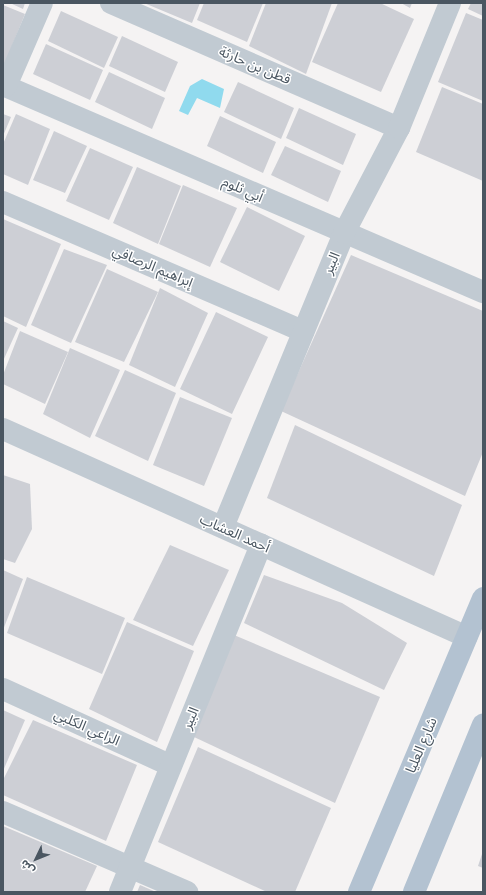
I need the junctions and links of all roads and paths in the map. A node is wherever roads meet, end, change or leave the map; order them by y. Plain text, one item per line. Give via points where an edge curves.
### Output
1 (42, 3) edge
2 (112, 3) edge
3 (450, 3) edge
4 (5, 85) edge
5 (399, 128) junction
6 (3, 202) edge
7 (344, 233) junction
8 (483, 292) edge
9 (303, 331) junction
10 (3, 428) edge
11 (223, 527) junction
12 (261, 545) junction
13 (483, 598) edge
14 (467, 637) junction
15 (3, 689) edge
16 (483, 725) edge
17 (170, 765) junction
18 (3, 812) edge
19 (130, 867) junction
20 (120, 892) edge
21 (187, 892) edge
22 (359, 892) edge
23 (414, 892) edge

1 - 4 street
2 - 5 street, قطن بن حارثة
3 - 5 street, البير
4 - 7 street, أبي ثلوم
5 - 7 street, البير
6 - 9 street, إبراهيم الرصافي
7 - 8 street, أبي ثلوم
7 - 9 street, البير
9 - 11 street, البير
10 - 11 street, أحمد العشاب
11 - 12 street, أحمد العشاب
12 - 14 street, أحمد العشاب
12 - 17 street, البير
13 - 14 main road, شارع العليا
14 - 22 main road, شارع العليا
15 - 17 street, الراعي الكلبي
16 - 23 main road
17 - 19 street, البير
18 - 19 street
19 - 20 street, البير
19 - 21 street

